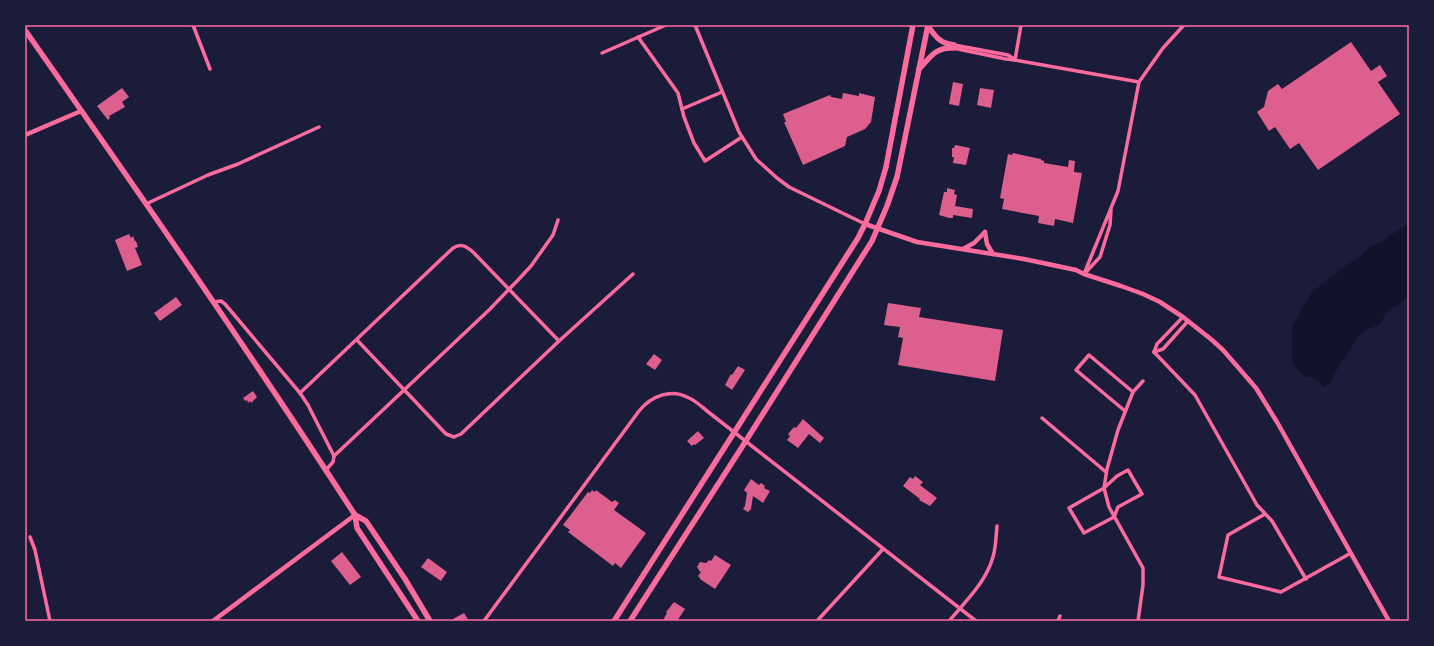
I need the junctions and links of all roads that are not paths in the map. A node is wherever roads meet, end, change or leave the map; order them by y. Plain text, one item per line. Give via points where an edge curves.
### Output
1 (193, 25) edge
2 (666, 25) edge
3 (694, 25) edge
4 (913, 25) edge
5 (1021, 25) edge
6 (1184, 25) edge
7 (928, 26) edge
8 (25, 30) edge
9 (638, 37) junction
10 (953, 46) junction
11 (602, 53) dead end
12 (1015, 60) junction
13 (210, 70) dead end
14 (919, 70) junction
15 (1139, 82) junction
16 (722, 92) junction
17 (682, 109) junction
18 (81, 110) junction
19 (319, 127) dead end
20 (25, 135) edge
21 (742, 137) junction
22 (146, 204) junction
23 (1111, 207) junction
24 (558, 220) dead end
25 (865, 224) junction
26 (878, 228) junction
27 (963, 249) junction
28 (994, 254) junction
29 (633, 274) dead end
30 (1084, 274) junction
31 (509, 290) junction
32 (213, 302) junction
33 (1183, 317) junction
34 (1188, 321) junction
35 (357, 340) junction
36 (559, 341) junction
37 (1154, 352) junction
38 (1143, 381) dead end
39 (405, 390) junction
40 (1133, 392) junction
41 (300, 393) junction
42 (1125, 411) junction
43 (1042, 418) dead end
44 (735, 432) junction
45 (746, 440) junction
46 (334, 456) junction
47 (326, 470) junction
48 (1106, 472) junction
49 (1104, 488) junction
50 (1265, 514) junction
51 (355, 515) junction
52 (1114, 517) junction
53 (997, 526) dead end
54 (30, 537) dead end
55 (883, 549) junction
56 (1351, 553) junction
57 (1306, 579) junction
58 (960, 608) junction
59 (1060, 616) dead end
60 (50, 621) edge
61 (213, 621) edge
62 (418, 621) edge
63 (430, 621) edge
64 (484, 621) edge
65 (614, 621) edge
66 (630, 621) edge
67 (817, 621) edge
68 (949, 621) edge
69 (976, 621) edge
70 (1058, 621) edge
71 (1138, 621) edge
72 (1389, 621) edge

1 - 13 street
2 - 9 street
3 - 16 street
4 - 25 main road via 886,167
5 - 12 street
6 - 15 street via 1163,48
7 - 10 main road via 939,40
7 - 14 main road
8 - 18 main road
9 - 11 street
9 - 17 street via 678,93
10 - 12 street
10 - 14 main road via 936,51
12 - 15 street
14 - 26 main road via 897,177
15 - 23 street via 1118,191
16 - 17 street
16 - 21 street
17 - 21 street via 694,143 705,161
18 - 20 street
18 - 22 main road
19 - 22 street
21 - 25 street via 756,159 777,178 801,193
22 - 32 main road
23 - 30 street
23 - 30 street via 1110,225 1100,257
24 - 31 street via 553,235 531,266
25 - 26 street
25 - 44 main road
26 - 27 street via 917,242
26 - 45 main road via 863,256
27 - 28 street
27 - 28 street via 985,232 987,244
28 - 30 street via 1076,270
29 - 36 street
30 - 33 street via 1143,294
31 - 35 street via 467,246 462,245 453,248
31 - 36 street
31 - 39 street
32 - 41 street via 221,300 225,304
32 - 47 main road
33 - 34 street
33 - 37 street via 1157,344
34 - 37 street via 1163,349
34 - 56 street via 1223,350 1256,388
35 - 39 street
35 - 41 street
36 - 39 street via 461,434 452,437 446,434
37 - 50 street via 1195,395 1257,505
38 - 40 street
39 - 46 street
40 - 42 street
40 - 42 street via 1089,355 1076,370
41 - 46 street
42 - 48 street
43 - 48 street
44 - 45 street
44 - 64 street via 686,396 665,394 650,400 639,411
44 - 65 main road
45 - 55 street
45 - 66 main road
46 - 47 street via 333,462
47 - 51 main road
48 - 49 street
49 - 52 street
49 - 52 street via 1128,470 1142,494 1118,507
49 - 52 street via 1069,508 1084,533
50 - 57 street via 1272,521
50 - 57 street via 1228,535 1219,577 1281,592
51 - 61 street
51 - 62 main road via 357,528
51 - 63 main road via 366,521
52 - 71 street via 1143,568
53 - 58 street via 994,555 986,576
54 - 60 street
55 - 58 street
55 - 67 street
56 - 57 street
56 - 72 street
58 - 68 street
58 - 69 street
59 - 70 street

